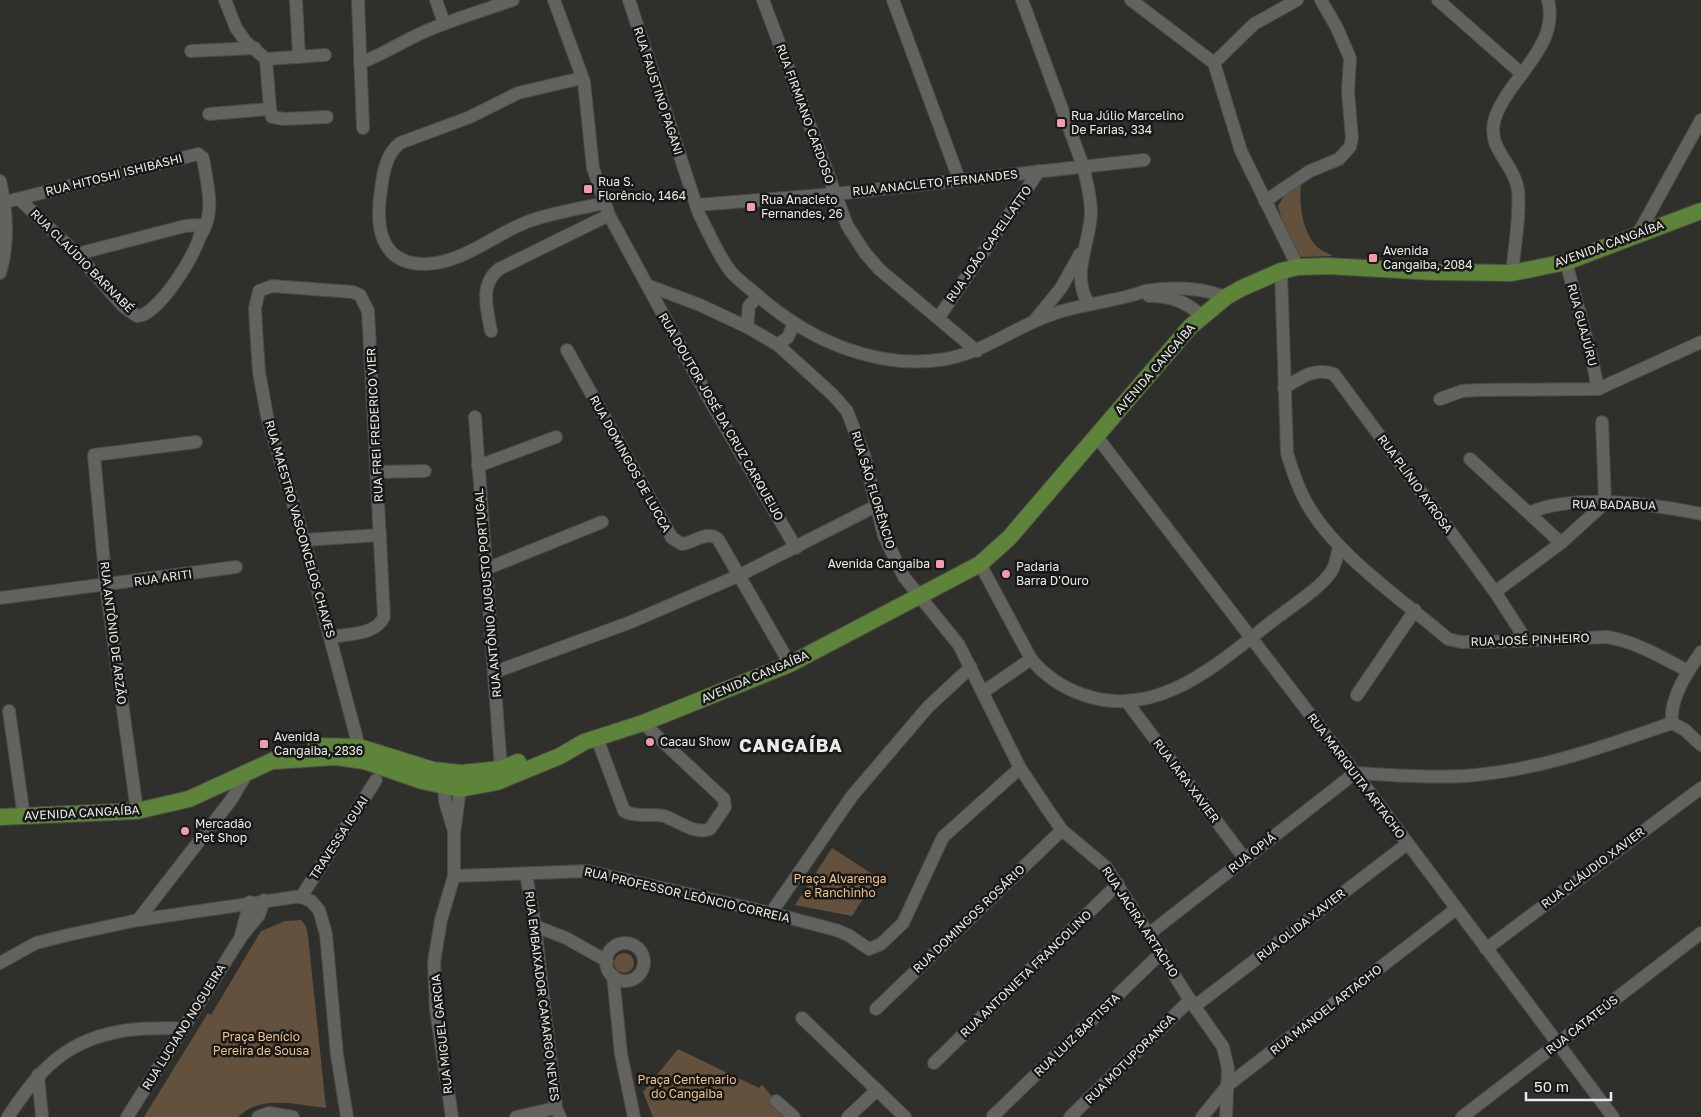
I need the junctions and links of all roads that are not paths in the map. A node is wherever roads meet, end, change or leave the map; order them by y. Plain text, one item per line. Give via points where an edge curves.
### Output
1 (225, 0) edge
2 (296, 0) edge
3 (358, 0) edge
4 (436, 0) edge
5 (554, 0) edge
6 (629, 0) edge
7 (763, 0) edge
8 (893, 0) edge
9 (1022, 0) edge
10 (1131, 0) edge
11 (1296, 0) edge
12 (1321, 0) edge
13 (1438, 0) edge
14 (1548, 0) edge
15 (506, 1) edge
16 (1274, 5) edge
17 (444, 23) junction
18 (255, 48) junction
19 (191, 51) dead end
20 (325, 56) dead end
21 (299, 57) junction
22 (266, 59) junction
23 (360, 63) junction
24 (1214, 63) junction
25 (1522, 74) junction
26 (582, 78) junction
27 (270, 109) junction
28 (209, 114) dead end
29 (327, 117) dead end
30 (1701, 120) edge
31 (363, 128) dead end
32 (1144, 160) dead end
33 (1083, 166) junction
34 (1040, 171) junction
35 (959, 180) junction
36 (0, 181) edge
37 (834, 194) junction
38 (19, 199) junction
39 (4, 202) junction
40 (604, 202) junction
41 (1265, 202) junction
42 (696, 205) junction
43 (1701, 211) edge
44 (609, 215) junction
45 (1638, 234) junction
46 (201, 235) junction
47 (1088, 239) junction
48 (77, 254) junction
49 (1566, 262) junction
50 (1298, 268) junction
51 (1282, 272) junction
52 (0, 273) edge
53 (1512, 273) junction
54 (647, 285) junction
55 (758, 296) junction
56 (1134, 296) junction
57 (1226, 297) junction
58 (1089, 304) junction
59 (255, 308) joint
60 (1202, 316) junction
61 (939, 317) junction
62 (794, 323) junction
63 (1032, 323) junction
64 (748, 327) junction
65 (491, 331) dead end
66 (1701, 342) edge
67 (778, 345) junction
68 (567, 350) dead end
69 (977, 350) junction
70 (1284, 388) junction
71 (1598, 389) junction
72 (1440, 399) dead end
73 (475, 417) dead end
74 (1602, 422) dead end
75 (556, 437) dead end
76 (1097, 437) junction
77 (196, 442) dead end
78 (1470, 458) dead end
79 (478, 466) junction
80 (425, 471) dead end
81 (378, 472) junction
82 (1605, 503) junction
83 (876, 506) junction
84 (1529, 513) junction
85 (1701, 514) edge
86 (602, 522) dead end
87 (380, 535) junction
88 (304, 540) junction
89 (1561, 543) junction
90 (1339, 547) junction
91 (796, 548) junction
92 (980, 564) junction
93 (236, 567) dead end
94 (486, 569) junction
95 (740, 575) junction
96 (106, 586) junction
97 (1495, 592) junction
98 (918, 596) junction
99 (0, 598) edge
100 (1415, 610) junction
101 (331, 637) junction
102 (1251, 638) junction
103 (1526, 640) junction
104 (1701, 652) edge
105 (1031, 659) junction
106 (790, 664) junction
107 (971, 666) junction
108 (1688, 671) junction
109 (495, 672) junction
110 (983, 692) junction
111 (1357, 695) dead end
112 (1127, 702) junction
113 (9, 710) dead end
114 (643, 723) junction
115 (1672, 723) junction
116 (591, 740) junction
117 (1701, 745) edge
118 (359, 747) junction
119 (274, 761) junction
120 (1020, 768) junction
121 (501, 769) junction
122 (1355, 773) junction
123 (246, 775) junction
124 (444, 778) junction
125 (376, 780) dead end
126 (461, 781) junction
127 (1701, 788) edge
128 (136, 811) junction
129 (24, 816) junction
130 (0, 817) edge
131 (1062, 830) junction
132 (454, 833) junction
133 (1407, 844) junction
134 (1245, 859) junction
135 (526, 874) junction
136 (454, 876) junction
137 (1118, 884) junction
138 (301, 897) junction
139 (264, 900) junction
140 (250, 902) junction
141 (1456, 909) junction
142 (771, 913) junction
143 (138, 920) junction
144 (535, 926) junction
145 (1150, 933) junction
146 (1701, 933) edge
147 (241, 937) junction
148 (1486, 949) junction
149 (1161, 953) junction
150 (607, 961) junction
151 (0, 963) edge
152 (613, 976) junction
153 (1193, 1003) junction
154 (876, 1009) dead end
155 (802, 1018) dead end
156 (183, 1028) junction
157 (1557, 1045) junction
158 (934, 1063) dead end
159 (38, 1075) junction
160 (1228, 1085) junction
161 (877, 1090) junction
162 (776, 1100) dead end
163 (558, 1112) edge
164 (992, 1116) edge
165 (8, 1117) edge
166 (42, 1117) edge
167 (127, 1117) edge
168 (258, 1117) edge
169 (293, 1117) edge
170 (347, 1117) edge
171 (452, 1117) edge
172 (516, 1117) edge
173 (634, 1117) edge
174 (794, 1117) edge
175 (848, 1117) edge
176 (905, 1117) edge
177 (1070, 1117) edge
178 (1202, 1117) edge
179 (1226, 1117) edge
180 (1462, 1117) edge
181 (1613, 1117) edge

1 - 18 street via 236,28
2 - 21 street
3 - 23 street
4 - 17 street
5 - 26 street
6 - 42 street, RUA FAUSTINO PAGANI
7 - 37 street, RUA FIRMIANO CARDOSO
8 - 35 street
9 - 33 street
10 - 24 street
11 - 16 street
12 - 41 street via 1350,58 1350,147 1339,159 1310,171
13 - 25 street
14 - 25 street via 1550,25
15 - 17 street
16 - 24 street
17 - 23 street via 385,54
18 - 19 street
18 - 22 street
20 - 21 street
21 - 22 street
22 - 27 street
23 - 31 street
24 - 41 street via 1241,151
25 - 53 street via 1500,106 1494,121 1498,152 1517,186
26 - 40 street via 593,168
26 - 40 street via 518,94 470,117 400,142 392,149 382,181 380,232 392,252 401,259 412,263 439,263 527,222
27 - 28 street
27 - 29 street via 272,117 284,119
30 - 45 street
32 - 33 street, RUA ANACLETO FERNANDES
33 - 34 street, RUA ANACLETO FERNANDES
33 - 47 street via 1090,194
34 - 35 street, RUA ANACLETO FERNANDES
34 - 61 street, RUA JOÃO CAPELLATTO
35 - 37 street, RUA ANACLETO FERNANDES
36 - 39 street
37 - 42 street, RUA ANACLETO FERNANDES
37 - 61 street, RUA FIRMIANO CARDOSO via 847,225 865,253 896,284
38 - 39 street, RUA HITOSHI ISHIBASHI
38 - 46 street, RUA HITOSHI ISHIBASHI via 198,154 203,158 209,200 208,223
38 - 48 street, RUA CLAÚDIO BARNABÉ
39 - 52 street via 6,243
40 - 44 street
41 - 50 street
42 - 55 street, RUA FAUSTINO PAGANI via 732,273
43 - 45 main road, AVENIDA CANGAÍBA
44 - 54 street
44 - 65 street via 499,269 491,276 486,298
45 - 49 main road, AVENIDA CANGAÍBA
46 - 48 street via 198,225 185,226
46 - 48 street, RUA CLAÚDIO BARNABÉ via 192,258 179,277 153,308 141,316 128,310
47 - 58 street via 1080,276
47 - 63 street via 1061,288
49 - 53 main road, AVENIDA CANGAÍBA
49 - 71 street, RUA GUAJÚRU
50 - 51 main road, AVENIDA CANGAÍBA
50 - 53 main road, AVENIDA CANGAÍBA via 1328,266
51 - 57 main road, AVENIDA CANGAÍBA
51 - 70 street, RUA JOSÉ PINHEIRO
54 - 64 street, RUA SÃO FLORÊNCIO
54 - 91 street, RUA DOUTOR JOSÉ DA CRUZ CARQUEIJO
55 - 62 street, RUA FAUSTINO PAGANI
55 - 64 street via 749,306
56 - 57 street, RUA FAUSTINO PAGANI via 1176,288 1207,290
56 - 58 street, RUA FAUSTINO PAGANI
56 - 60 street, RUA FAUSTINO PAGANI via 1175,298 1189,304
57 - 60 main road, AVENIDA CANGAÍBA
58 - 63 street, RUA FAUSTINO PAGANI
59 - 81 street, RUA FREI FREDERICO VIER via 259,291 272,286 360,295 368,311
59 - 88 street, RUA MAESTRO VASCONCELOS CHAVES via 259,372 267,416
60 - 76 main road, AVENIDA CANGAÍBA
61 - 69 street, RUA FIRMIANO CARDOSO
62 - 67 street via 788,337
62 - 69 street, RUA FAUSTINO PAGANI via 841,347 876,357 914,362 946,359
63 - 69 street, RUA FAUSTINO PAGANI
64 - 67 street, RUA SÃO FLORÊNCIO
66 - 71 street
67 - 83 street, RUA SÃO FLORÊNCIO via 826,388 847,412 864,456
68 - 95 street, RUA DOMINGOS DE LUCCA via 672,538 682,544 714,536
70 - 90 street, RUA JOSÉ PINHEIRO via 1287,453 1294,479 1306,504
70 - 97 street, RUA PLÍNIO AYROSA via 1314,372 1334,374
71 - 72 street via 1462,391
73 - 79 street, RUA ANTÔNIO AUGUSTO PORTUGAL
74 - 82 street
75 - 79 street
76 - 92 main road, AVENIDA CANGAÍBA via 1009,538
76 - 102 street, RUA MARIQUITA ARTACHO
77 - 96 street, RUA ANTÔNIO DE ARZÃO via 94,455
78 - 84 street
79 - 94 street, RUA ANTÔNIO AUGUSTO PORTUGAL
80 - 81 street
81 - 87 street, RUA FREI FREDERICO VIER
82 - 84 street, RUA BADABUA via 1557,504
82 - 85 street, RUA BADABUA via 1662,506
82 - 89 street
83 - 91 street
83 - 98 street, RUA SÃO FLORÊNCIO via 893,558
84 - 89 street
86 - 94 street
87 - 88 street
87 - 101 street, RUA FREI FREDERICO VIER via 384,618 381,624 367,631
88 - 101 street, RUA MAESTRO VASCONCELOS CHAVES
89 - 97 street
90 - 100 street, RUA JOSÉ PINHEIRO
90 - 102 street via 1335,565 1326,579
91 - 95 street
92 - 98 main road, AVENIDA CANGAÍBA
92 - 105 street
93 - 96 street, RUA ARITI
94 - 109 street, RUA ANTÔNIO AUGUSTO PORTUGAL
95 - 106 street, RUA DOMINGOS DE LUCCA
95 - 109 street via 631,622
96 - 99 street, RUA ARITI
96 - 128 street, RUA ANTÔNIO DE ARZÃO
97 - 103 street, RUA PLÍNIO AYROSA
98 - 106 main road, AVENIDA CANGAÍBA
98 - 107 street, RUA SÃO FLORÊNCIO via 948,630
100 - 103 street, RUA JOSÉ PINHEIRO via 1448,638 1461,642
100 - 111 street
101 - 118 street, RUA MAESTRO VASCONCELOS CHAVES
102 - 112 street via 1171,692
102 - 122 street, RUA MARIQUITA ARTACHO
103 - 108 street, RUA JOSÉ PINHEIRO via 1583,637 1626,640
104 - 108 street
105 - 110 street
105 - 112 street via 1039,669 1074,692 1106,701
106 - 114 main road, AVENIDA CANGAÍBA
107 - 110 street, RUA JACIRA ARTACHO
107 - 142 street via 928,707 852,796
108 - 115 street via 1673,710
109 - 121 street, RUA ANTÔNIO AUGUSTO PORTUGAL
110 - 120 street, RUA JACIRA ARTACHO
112 - 134 street, RUA IARA XAVIER
113 - 129 street
114 - 116 main road, AVENIDA CANGAÍBA
114 - 116 street via 724,799 726,807 710,829 694,830 666,817 624,811
115 - 117 street
115 - 122 street via 1572,758 1492,774
116 - 121 main road, AVENIDA CANGAÍBA via 558,746
116 - 126 main road, AVENIDA CANGAÍBA via 497,782
118 - 119 main road, AVENIDA CANGAÍBA via 314,746 292,751
118 - 124 main road, AVENIDA CANGAÍBA
119 - 123 main road, AVENIDA CANGAÍBA
119 - 124 main road, AVENIDA CANGAÍBA via 336,757 364,761 422,781
120 - 131 street, RUA JACIRA ARTACHO
120 - 142 street, RUA PROFESSOR LEÔNCIO CORREIA via 943,837 910,911 903,923 881,944 870,949 836,930
121 - 126 main road, AVENIDA CANGAÍBA
122 - 133 street, RUA MARIQUITA ARTACHO
122 - 134 street, RUA OPIÁ
123 - 128 main road, AVENIDA CANGAÍBA via 189,799
123 - 143 street via 228,804
124 - 126 main road, AVENIDA CANGAÍBA
124 - 132 street, RUA MIGUEL GARCIA
125 - 138 street, TRAVESSA IGUAI
126 - 132 street, RUA MIGUEL GARCIA
127 - 148 street, RUA CLÁUDIO XAVIER
128 - 129 main road, AVENIDA CANGAÍBA
129 - 130 main road, AVENIDA CANGAÍBA
131 - 137 street, RUA JACIRA ARTACHO via 1106,867
131 - 154 street, RUA DOMINGOS ROSÁRIO
132 - 136 street, RUA MIGUEL GARCIA
133 - 141 street, RUA MARIQUITA ARTACHO
133 - 153 street, RUA OLIDA XAVIER
134 - 145 street, RUA OPIÁ
135 - 136 street, RUA PROFESSOR LEÔNCIO CORREIA
135 - 142 street, RUA PROFESSOR LEÔNCIO CORREIA via 587,871
135 - 144 street, RUA EMBAIXADOR CAMARGO NEVES
136 - 171 street, RUA MIGUEL GARCIA via 441,920 434,962 436,1010
137 - 145 street, RUA JACIRA ARTACHO
137 - 158 street, RUA ANTONIETA FRANCOLINO
138 - 139 street
138 - 170 street via 311,901 324,920
139 - 140 street
139 - 147 street, RUA LUCIANO NOGUEIRA via 259,915
140 - 143 street
140 - 147 street, RUA LUCIANO NOGUEIRA
141 - 148 street, RUA MARIQUITA ARTACHO
141 - 160 street, RUA MANOEL ARTACHO
143 - 151 street via 36,943
144 - 150 street via 566,938
144 - 163 street, RUA EMBAIXADOR CAMARGO NEVES
145 - 149 street, RUA JACIRA ARTACHO
146 - 157 street, RUA CATATEÚS
147 - 156 street, RUA LUCIANO NOGUEIRA
148 - 157 street, RUA MARIQUITA ARTACHO
149 - 153 street, RUA JACIRA ARTACHO
149 - 164 street, RUA LUIZ BAPTISTA
150 - 152 street
150 - 152 street via 611,950 622,944 634,946 642,955 644,967 636,977 625,981
152 - 173 street via 620,1054
153 - 160 street, RUA JACIRA ARTACHO via 1223,1047
153 - 177 street, RUA MOTUPORANGA
155 - 161 street
156 - 159 street via 118,1031 92,1038 58,1056
156 - 167 street, RUA LUCIANO NOGUEIRA
157 - 180 street, RUA CATATEÚS
157 - 181 street, RUA MARIQUITA ARTACHO
159 - 165 street
159 - 166 street
160 - 178 street, RUA MANOEL ARTACHO
160 - 179 street, RUA JACIRA ARTACHO
161 - 175 street
161 - 176 street
162 - 174 street
163 - 172 street
168 - 169 street via 269,1113

